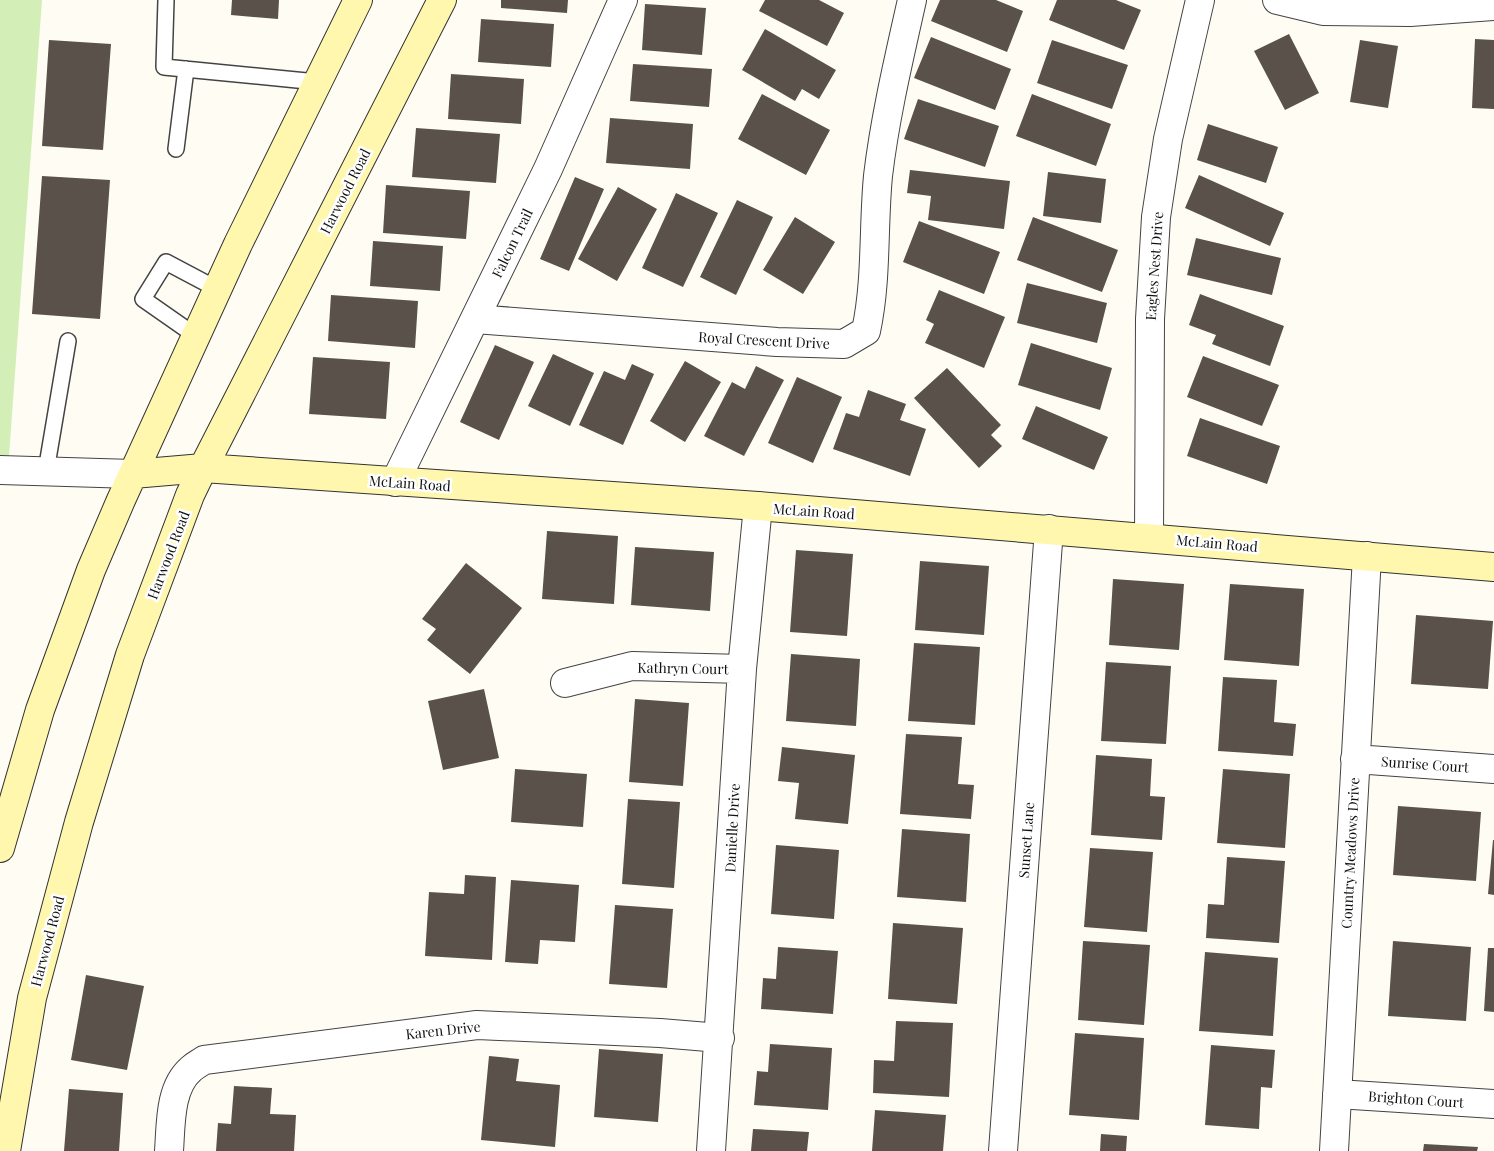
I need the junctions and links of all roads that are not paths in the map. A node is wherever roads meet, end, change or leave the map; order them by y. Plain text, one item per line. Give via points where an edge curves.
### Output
1 (166, 0) edge
2 (358, 0) edge
3 (442, 0) edge
4 (623, 0) edge
5 (912, 0) edge
6 (1200, 0) edge
7 (1277, 0) edge
8 (1494, 6) edge
9 (186, 69) junction
10 (318, 82) junction
11 (176, 149) dead end
12 (217, 289) junction
13 (475, 319) junction
14 (196, 336) junction
15 (68, 340) dead end
16 (202, 468) junction
17 (0, 470) edge
18 (46, 471) junction
19 (133, 474) junction
20 (395, 482) junction
21 (758, 506) junction
22 (1049, 529) junction
23 (1149, 538) junction
24 (1367, 556) junction
25 (1494, 567) edge
26 (742, 669) junction
27 (565, 684) dead end
28 (1355, 759) junction
29 (1494, 769) edge
30 (0, 848) edge
31 (720, 1038) junction
32 (1337, 1094) junction
33 (1494, 1104) edge
34 (6, 1151) edge
35 (169, 1151) edge
36 (711, 1151) edge
37 (1003, 1151) edge
38 (1334, 1151) edge

1 - 9 lane via 164,67
2 - 10 main road
3 - 16 main road, Harwood Road
4 - 13 street, Falcon Trail via 548,169
5 - 13 street, Royal Crescent Drive via 878,176 871,306 866,331 844,344 777,342
6 - 23 street, Eagles Nest Drive via 1168,139 1156,217 1150,319
7 - 8 street via 1323,11 1410,12
9 - 10 lane
9 - 11 lane
10 - 12 main road
12 - 14 main road
12 - 14 lane via 166,262 144,299
13 - 20 street, Falcon Trail
14 - 19 main road
15 - 18 lane
16 - 19 main road, McLain Road
16 - 20 main road, McLain Road
16 - 34 main road, Harwood Road via 130,655 81,815 32,998
17 - 18 street
18 - 19 street
19 - 30 main road via 91,570 40,710
20 - 21 main road, McLain Road
21 - 22 main road, McLain Road
21 - 26 street, Danielle Drive
22 - 23 main road, McLain Road
22 - 37 street, Sunset Lane
23 - 24 main road, McLain Road
24 - 25 main road, McLain Road
24 - 28 street, Country Meadows Drive
26 - 27 street, Kathryn Court via 632,666
26 - 31 street, Danielle Drive
28 - 29 street, Sunrise Court
28 - 32 street, Country Meadows Drive
31 - 35 street, Karen Drive via 477,1025 204,1060 190,1069 179,1086 172,1106
31 - 36 street, Danielle Drive
32 - 33 street, Brighton Court
32 - 38 street, Country Meadows Drive

